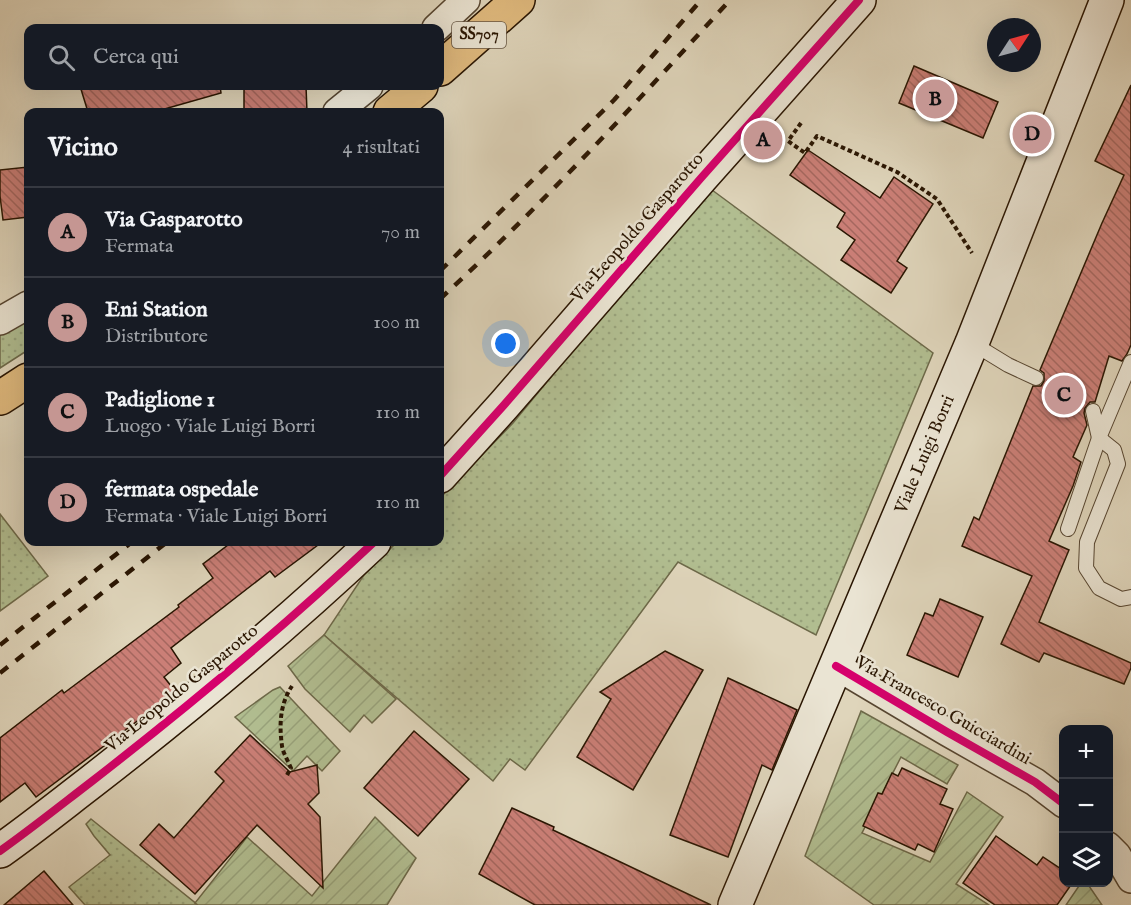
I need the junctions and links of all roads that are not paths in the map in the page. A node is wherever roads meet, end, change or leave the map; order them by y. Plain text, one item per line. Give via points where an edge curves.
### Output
1 (466, 0) edge
2 (518, 0) edge
3 (860, 0) edge
4 (1107, 0) edge
5 (440, 24) edge
6 (444, 65) edge
7 (364, 90) edge
8 (416, 90) edge
9 (343, 108) edge
10 (395, 108) edge
11 (24, 307) edge
12 (0, 321) edge
13 (972, 344) junction
14 (1131, 362) edge
15 (1036, 378) dead end
16 (24, 383) edge
17 (0, 398) edge
18 (1093, 411) dead end
19 (1099, 438) junction
20 (444, 472) edge
21 (1068, 529) dead end
22 (370, 546) edge
23 (1131, 597) edge
24 (836, 666) junction
25 (1059, 800) edge
26 (0, 851) edge
27 (735, 905) edge

1 - 5 street
2 - 6 highway, SS707
3 - 20 street, Via Leopoldo Gasparotto
4 - 13 street, Viale Luigi Borri
7 - 9 street
8 - 10 highway
11 - 12 street
13 - 15 lane
13 - 24 street, Viale Luigi Borri
14 - 19 lane
16 - 17 highway
18 - 19 lane
19 - 21 lane
19 - 23 lane via 1114,450 1118,464 1087,542 1086,568 1099,588 1121,599
22 - 26 street, Via Leopoldo Gasparotto via 233,668
24 - 25 street, Via Francesco Guicciardini via 1035,782
24 - 27 street, Viale Luigi Borri

